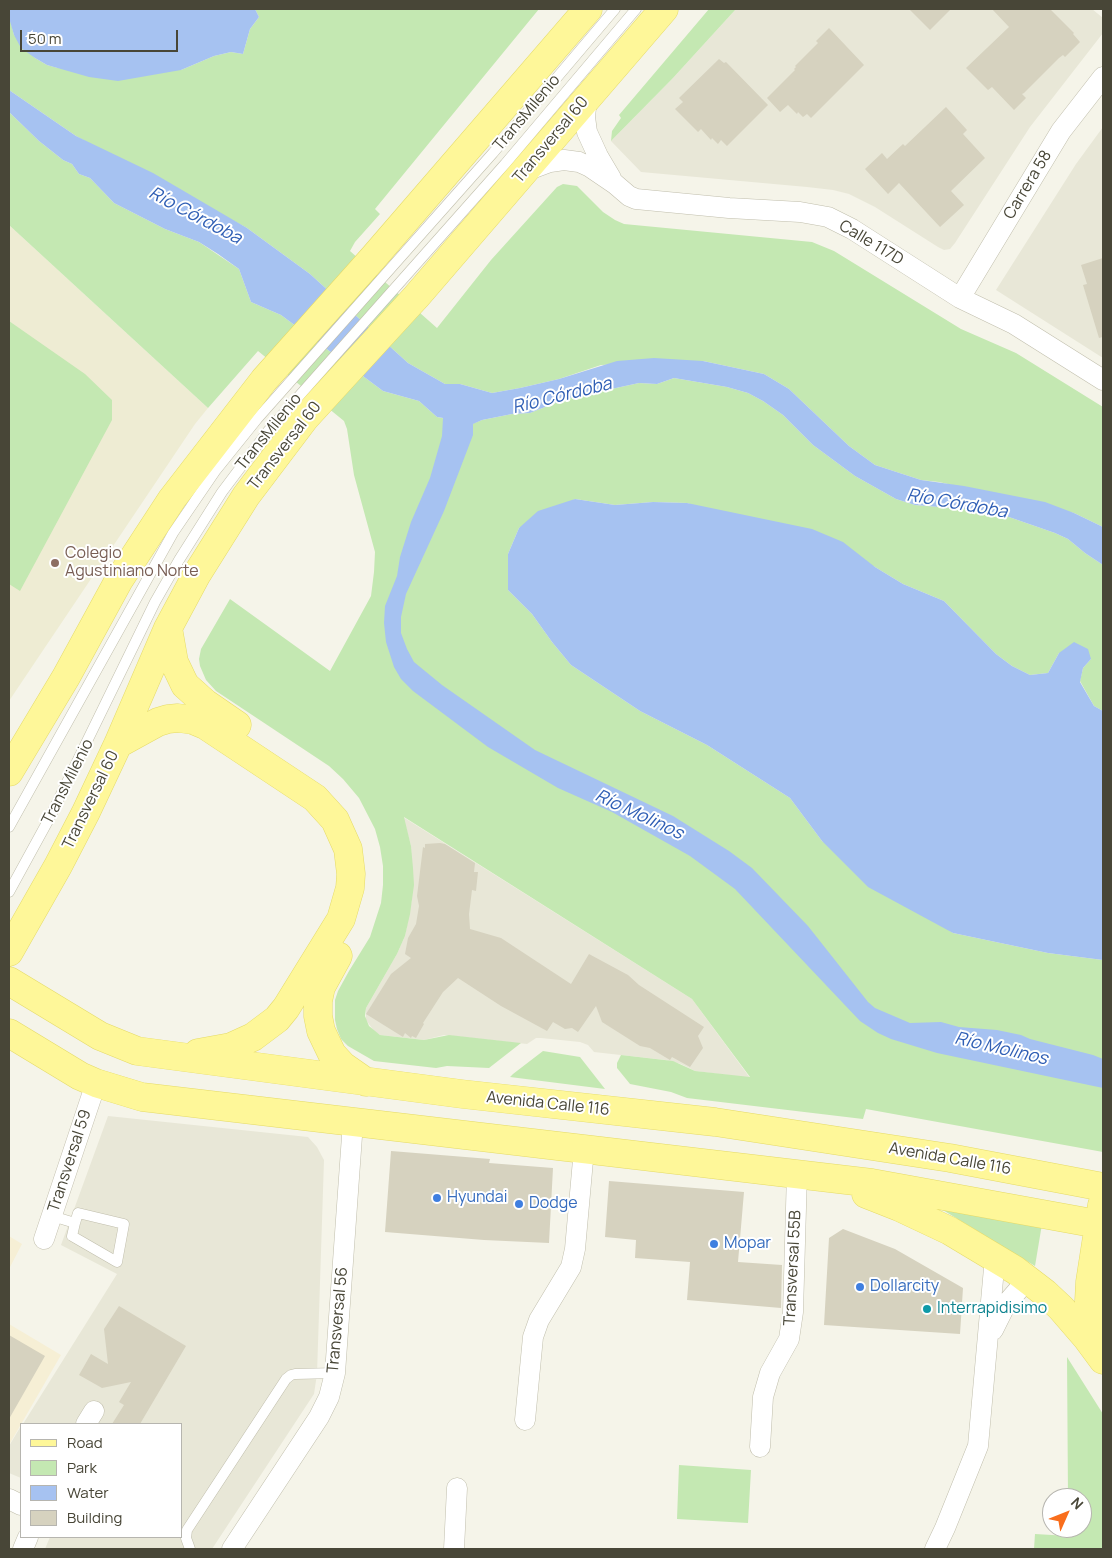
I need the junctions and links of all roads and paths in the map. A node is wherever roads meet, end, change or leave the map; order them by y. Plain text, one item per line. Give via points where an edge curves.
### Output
1 (588, 9) edge
2 (615, 9) edge
3 (636, 9) edge
4 (664, 9) edge
5 (1103, 77) edge
6 (586, 98) junction
7 (524, 172) junction
8 (615, 184) junction
9 (381, 265) junction
10 (408, 290) junction
11 (960, 298) junction
12 (1103, 380) edge
13 (272, 387) junction
14 (298, 411) junction
15 (168, 628) junction
16 (118, 744) junction
17 (9, 772) edge
18 (9, 827) edge
19 (9, 892) edge
20 (9, 952) edge
21 (9, 981) edge
22 (9, 1033) edge
23 (170, 1057) junction
24 (366, 1082) junction
25 (96, 1083) junction
26 (353, 1122) junction
27 (584, 1149) junction
28 (797, 1173) junction
29 (1103, 1187) edge
30 (1103, 1197) edge
31 (52, 1216) junction
32 (74, 1223) junction
33 (1101, 1224) edge
34 (44, 1239) dead end
35 (995, 1257) junction
36 (1030, 1282) junction
37 (988, 1341) junction
38 (1103, 1360) edge
39 (335, 1373) junction
40 (525, 1420) dead end
41 (760, 1448) dead end
42 (457, 1488) dead end
43 (190, 1549) edge
44 (232, 1549) edge
45 (454, 1549) edge
46 (935, 1549) edge

1 - 9 main road
2 - 9 lane, TransMilenio via 493,153
3 - 10 lane, TransMilenio via 517,150
4 - 6 main road, Transversal 60
5 - 11 street, Carrera 58 via 1061,131
6 - 7 main road, Transversal 60
6 - 8 street, Calle 117D via 584,117 587,132
7 - 8 street, Calle 117D via 564,160 590,167
7 - 10 main road, Transversal 60
8 - 11 street, Calle 117D via 636,199 828,217
9 - 13 main road
10 - 14 main road, Transversal 60
11 - 12 street, Calle 117D via 1014,324
13 - 17 main road via 172,500 120,580
13 - 18 lane, TransMilenio via 257,419 216,470 174,532
14 - 15 main road, Transversal 60 via 197,574
14 - 19 lane, TransMilenio via 268,431 222,492 179,560
15 - 16 main road, Transversal 60
15 - 24 main road via 174,662 185,685 194,695 326,786 338,798 356,828 364,860 362,908 321,988 318,1016 332,1054
16 - 20 main road, Transversal 60 via 58,866
16 - 23 main road via 168,719 193,720 205,725 315,798 335,820 348,850 350,888 341,919 282,1014 253,1038 231,1047
21 - 23 main road, Avenida Calle 116 via 118,1045
22 - 25 main road
23 - 24 main road, Avenida Calle 116
24 - 29 main road, Avenida Calle 116 via 715,1122 950,1158
25 - 26 main road via 142,1097
25 - 31 street, Transversal 59
26 - 27 main road
26 - 39 street, Transversal 56
27 - 28 main road
27 - 40 street via 575,1250 570,1267 539,1320 533,1337
28 - 33 main road via 896,1187
28 - 35 main road via 899,1207
28 - 41 street, Transversal 55B via 792,1321 789,1339 770,1374 763,1397
30 - 33 main road
31 - 32 lane
31 - 34 street, Transversal 59
32 - 32 lane via 72,1236 117,1262 124,1224 78,1213
33 - 38 main road via 1089,1301 1094,1339
35 - 36 main road
35 - 37 street
36 - 37 street via 1006,1304
36 - 38 main road via 1061,1308
37 - 46 street via 978,1446
39 - 43 lane via 295,1374 286,1379 186,1530
39 - 44 street, Transversal 56 via 329,1397 319,1417
42 - 45 street

